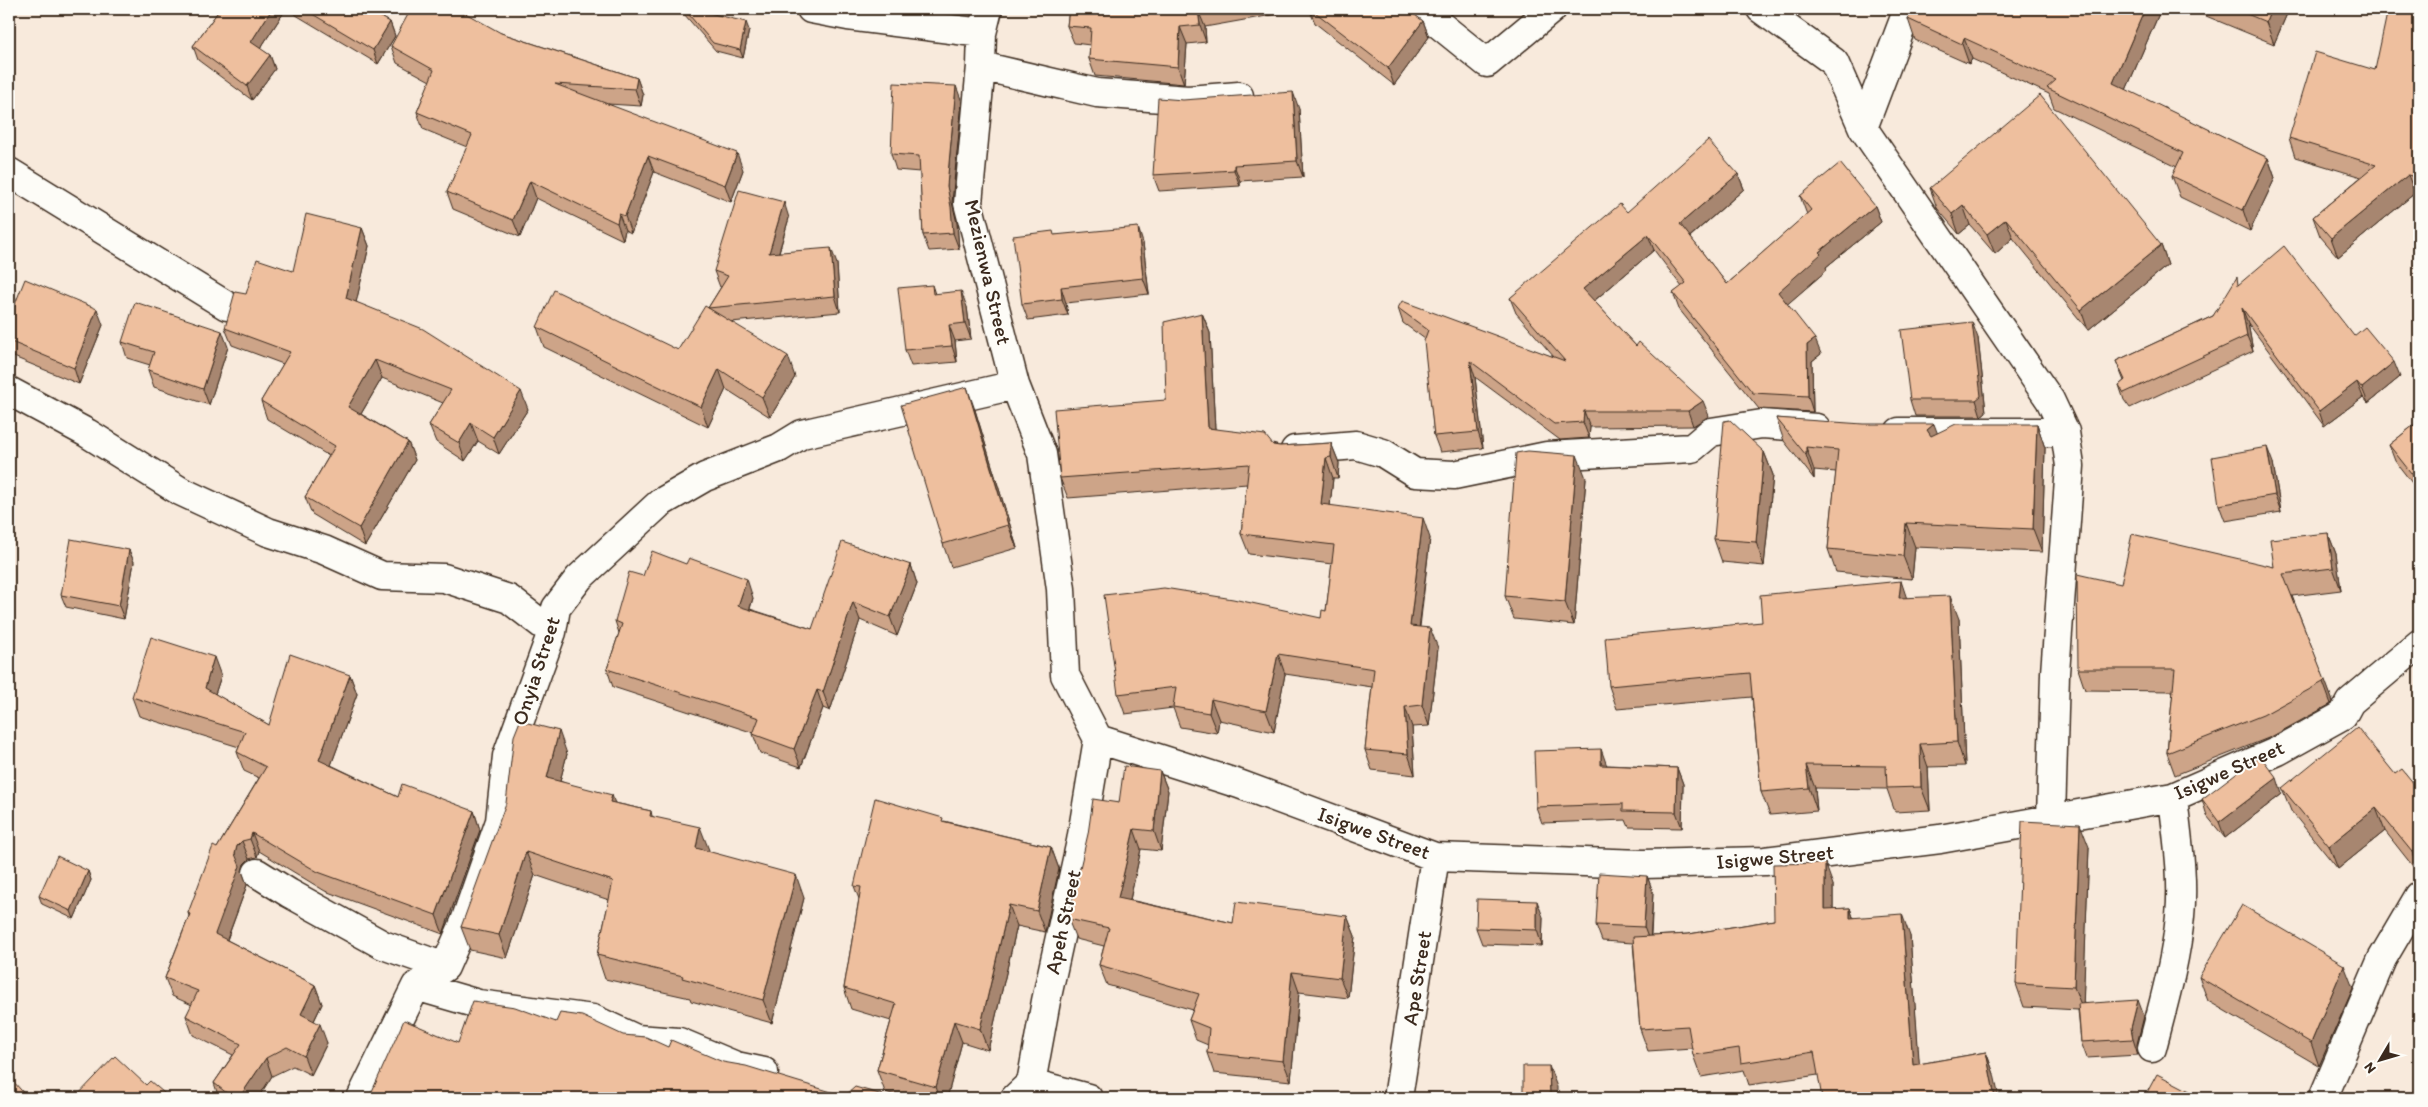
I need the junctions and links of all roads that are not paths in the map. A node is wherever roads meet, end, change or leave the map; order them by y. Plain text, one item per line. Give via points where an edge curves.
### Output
1 (811, 9) edge
2 (1420, 9) edge
3 (1552, 9) edge
4 (1760, 9) edge
5 (1908, 9) edge
6 (985, 21) edge
7 (982, 66) junction
8 (1239, 96) edge
9 (1863, 128) junction
10 (9, 172) edge
11 (227, 306) dead end
12 (1015, 385) junction
13 (9, 391) edge
14 (1845, 430) edge
15 (1873, 432) edge
16 (2065, 432) junction
17 (1286, 451) edge
18 (552, 632) junction
19 (2419, 644) edge
20 (1098, 739) junction
21 (2173, 797) junction
22 (2050, 820) junction
23 (1435, 857) junction
24 (257, 873) dead end
25 (2419, 896) edge
26 (445, 967) junction
27 (416, 986) junction
28 (2152, 1048) dead end
29 (784, 1078) edge
30 (1023, 1091) edge
31 (361, 1098) edge
32 (1088, 1098) edge
33 (1398, 1098) edge
34 (2324, 1098) edge

1 - 6 street via 848,16
2 - 3 street via 1487,63
4 - 9 street via 1834,62
5 - 9 street
6 - 7 street, Mezienwa Street
7 - 8 street via 1096,93 1188,100
7 - 12 street, Mezienwa Street via 968,203
9 - 16 street via 2050,400
10 - 11 street
12 - 18 street, Onyia Street via 802,434 779,448 705,477 660,503 579,578 556,608
12 - 20 street, Mezienwa Street via 1042,454 1061,589 1065,675
13 - 18 street via 87,433 180,491 268,532 324,550 382,576 444,578 509,599
14 - 17 street via 1762,424 1711,432 1692,448 1547,456 1454,475 1415,473 1383,454 1356,445
15 - 16 street
16 - 22 street via 2070,466 2055,674
18 - 26 street, Onyia Street via 507,756 500,821 464,924
19 - 21 street, Isigwe Street via 2350,702 2343,716 2278,751
20 - 23 street, Isigwe Street via 1240,784
20 - 30 street, Apeh Street via 1081,841
21 - 22 street, Isigwe Street
21 - 28 street via 2180,864 2180,916
22 - 23 street, Isigwe Street via 1940,840 1766,861 1643,864
23 - 33 street, Ape Street
24 - 26 street via 383,945
25 - 34 street via 2382,959
26 - 27 street
27 - 29 street via 478,1004 593,1019 636,1038 678,1042 736,1066
27 - 31 street
30 - 32 street

